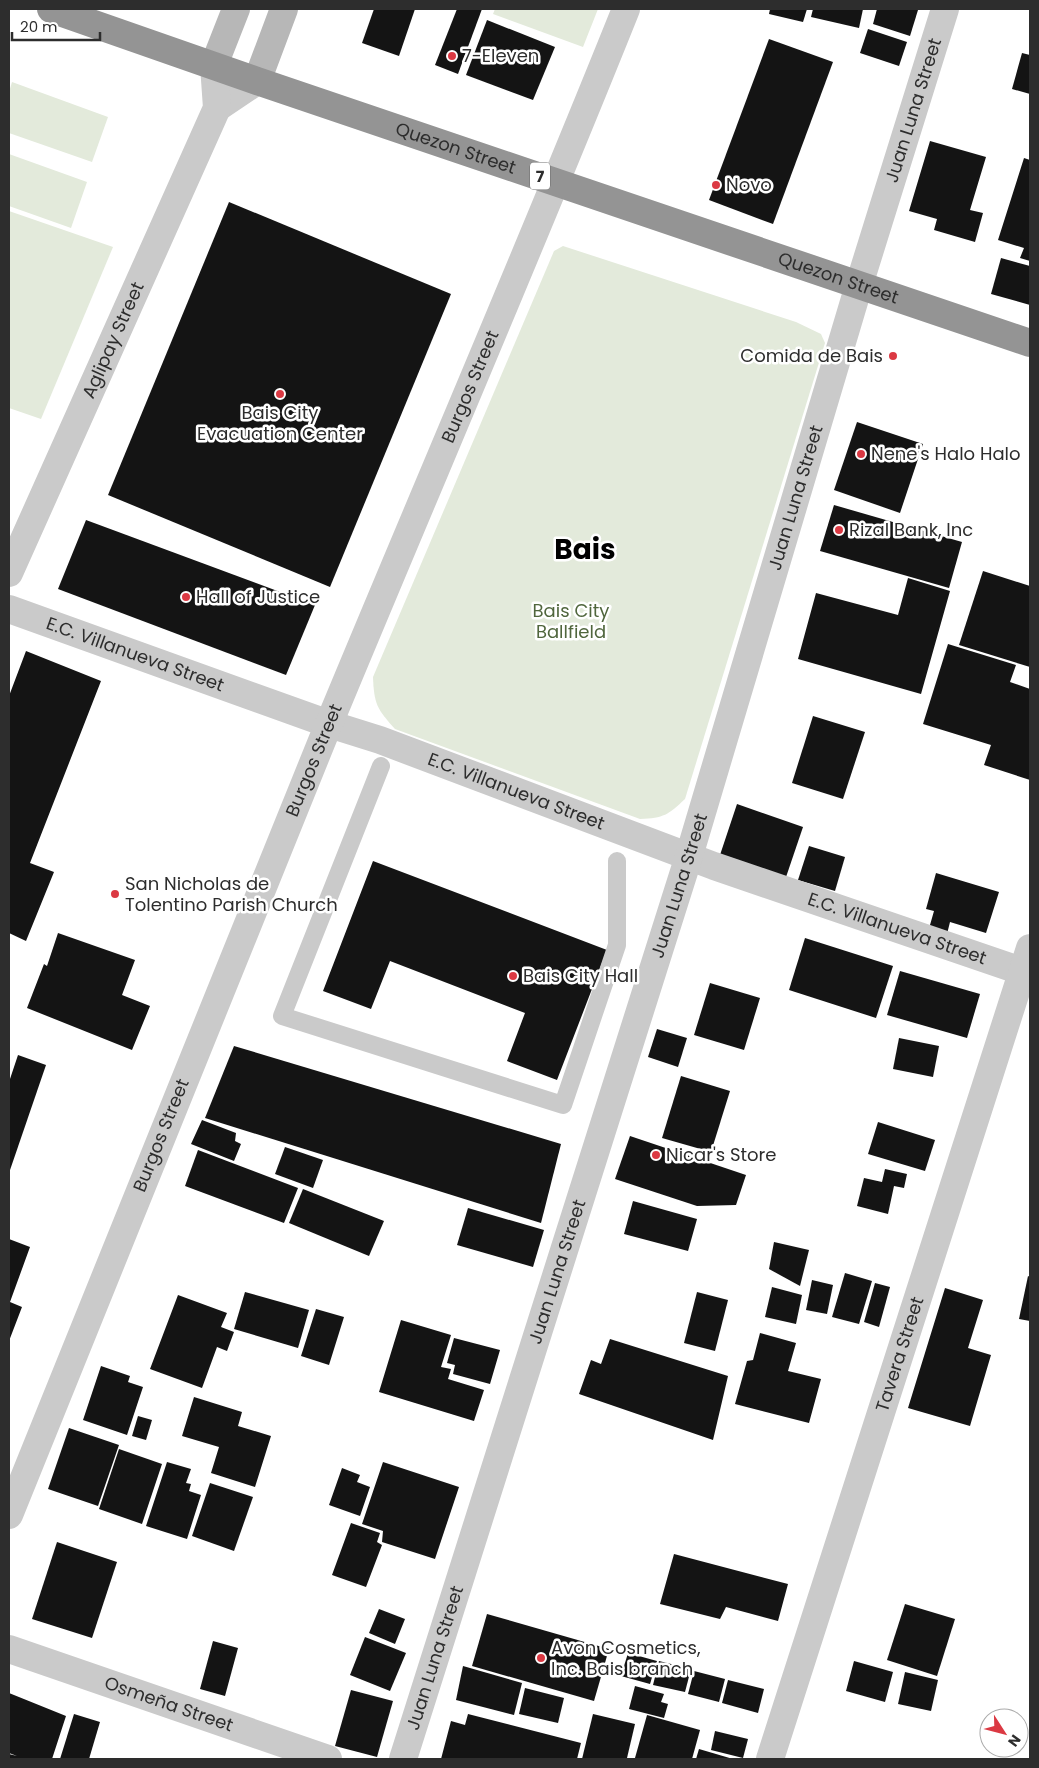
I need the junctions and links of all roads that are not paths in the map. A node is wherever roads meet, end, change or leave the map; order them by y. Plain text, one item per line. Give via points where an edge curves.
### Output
1 (51, 9) edge
2 (236, 9) edge
3 (284, 9) edge
4 (626, 9) edge
5 (945, 9) edge
6 (214, 65) junction
7 (257, 80) junction
8 (217, 108) junction
9 (557, 182) junction
10 (859, 285) junction
11 (1030, 343) edge
12 (9, 574) edge
13 (9, 609) edge
14 (329, 724) junction
15 (381, 766) dead end
16 (689, 856) junction
17 (617, 861) dead end
18 (1028, 964) edge
19 (9, 1515) edge
20 (9, 1649) edge
21 (328, 1759) edge
22 (403, 1759) edge
23 (770, 1759) edge

1 - 6 highway, Quezon Street / 7
2 - 6 street, Aglipay Street
3 - 7 street
4 - 9 street, Burgos Street
5 - 10 street, Juan Luna Street
6 - 7 highway, Quezon Street / 7
6 - 8 street, Aglipay Street
7 - 8 street
7 - 9 highway, Quezon Street / 7
8 - 12 street, Aglipay Street
9 - 10 highway, Quezon Street / 7
9 - 14 street, Burgos Street
10 - 11 highway, Quezon Street / 7
10 - 16 street, Juan Luna Street
13 - 14 street, E.C. Villanueva Street
14 - 16 street, E.C. Villanueva Street via 380,740
14 - 19 street, Burgos Street
15 - 17 lane via 282,1016 563,1105 617,945
16 - 18 street, E.C. Villanueva Street
16 - 22 street, Juan Luna Street
18 - 23 street, Tavera Street
20 - 21 street, Osmeña Street

